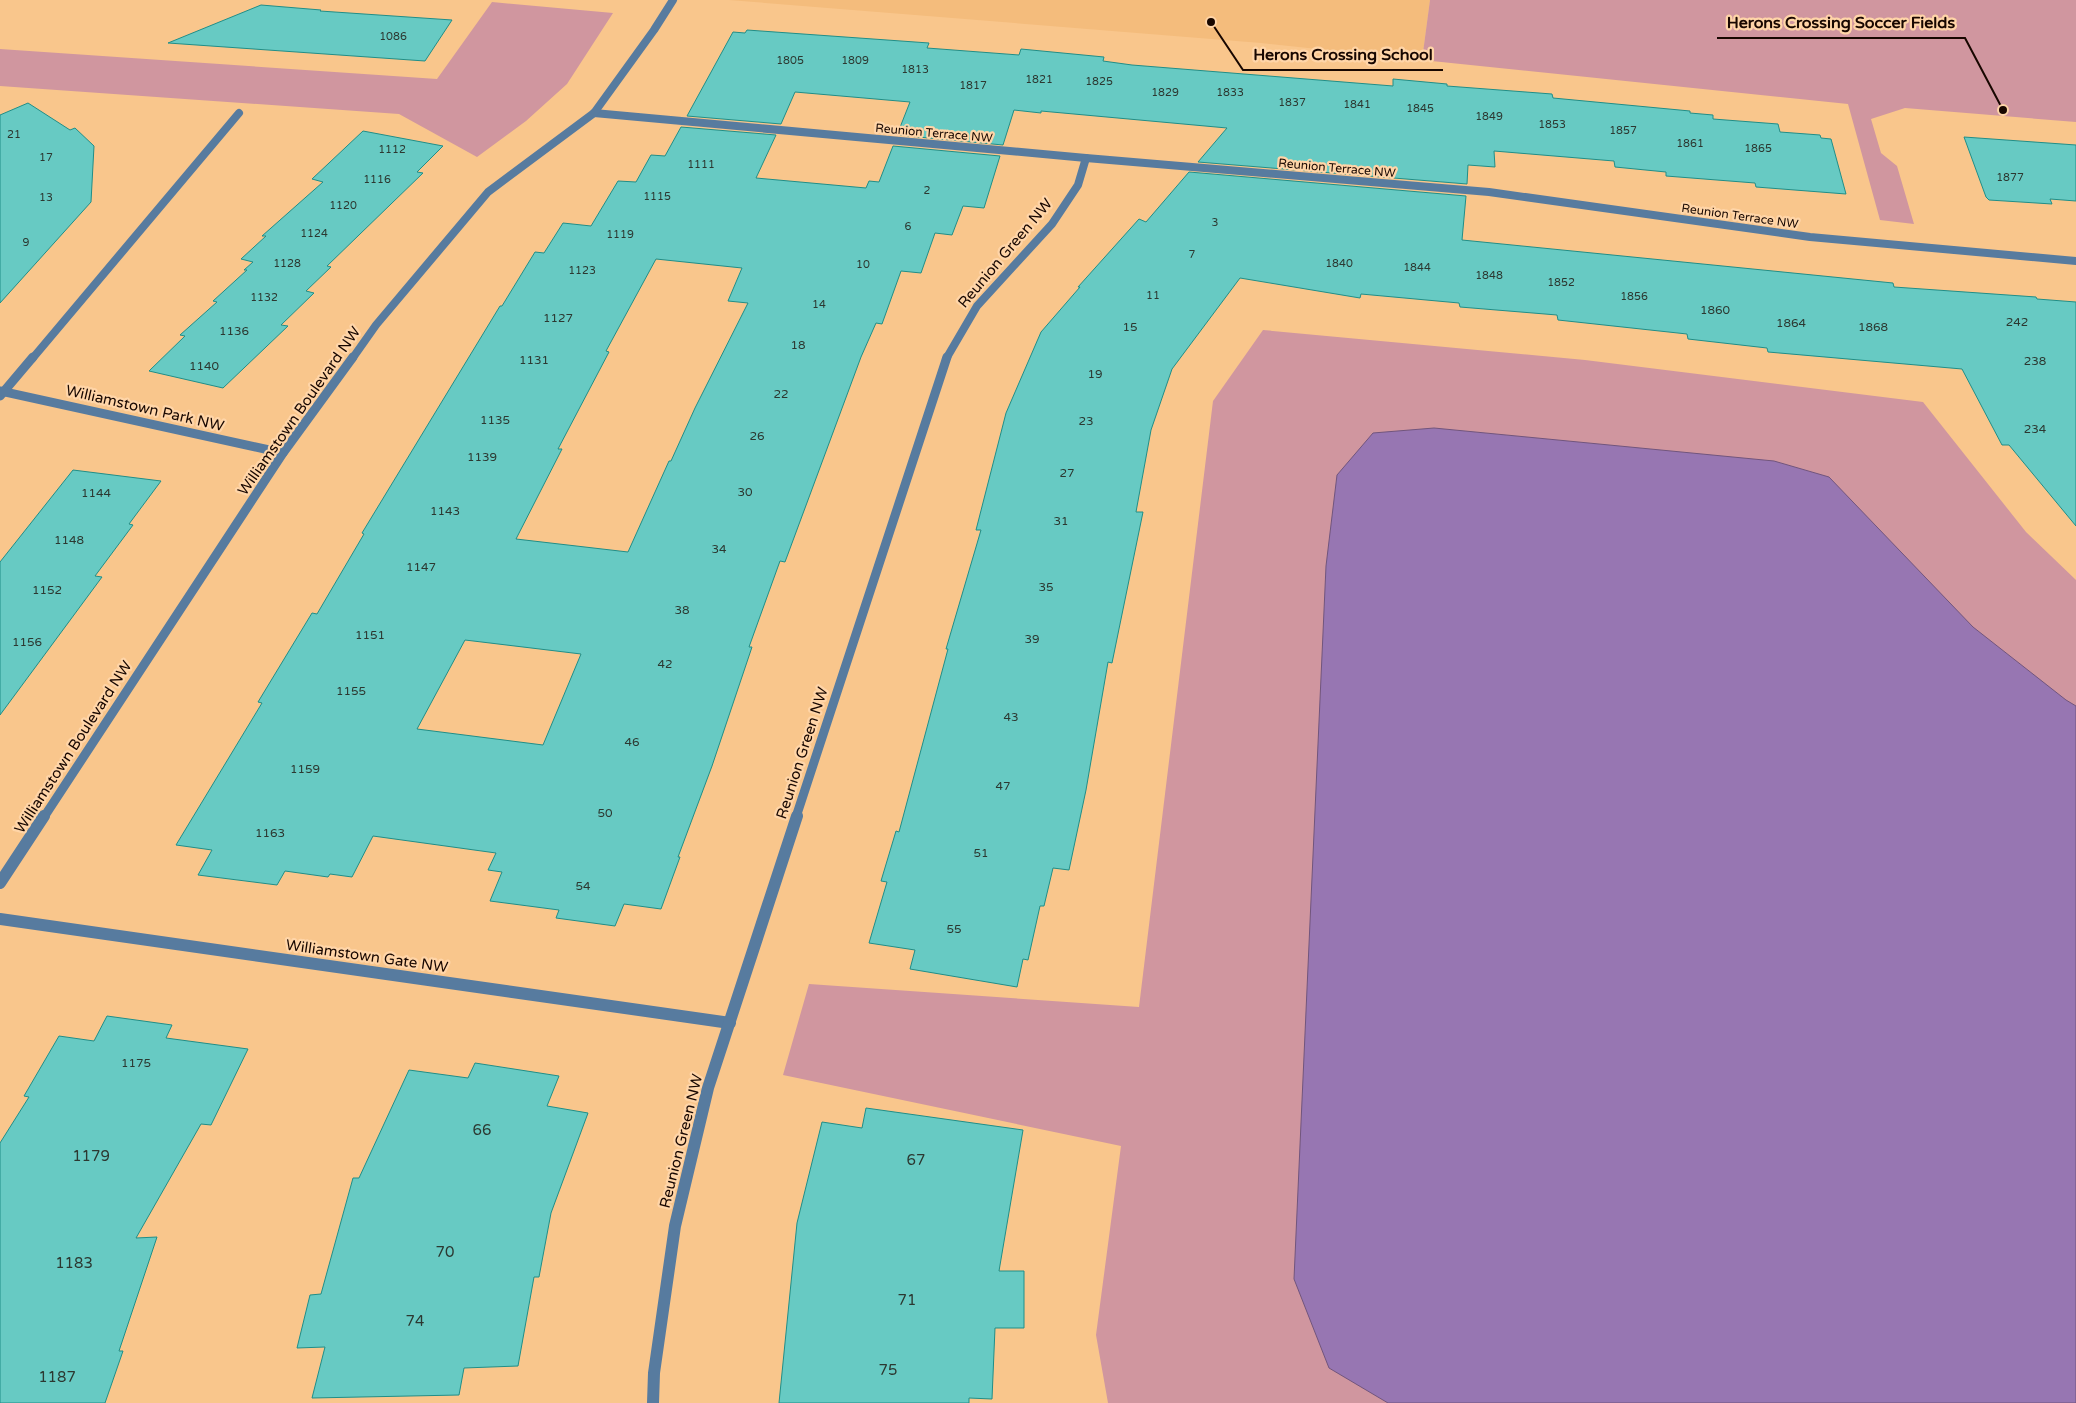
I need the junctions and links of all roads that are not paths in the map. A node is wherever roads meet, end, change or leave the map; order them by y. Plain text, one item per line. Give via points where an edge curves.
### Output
1 (672, 0) edge
2 (239, 113) dead end
3 (594, 113) junction
4 (1086, 158) junction
5 (2076, 260) edge
6 (1, 393) edge
7 (284, 453) junction
8 (0, 883) edge
9 (0, 919) edge
10 (730, 1023) junction
11 (653, 1403) edge

1 - 3 street, Williamstown Boulevard NW
2 - 6 street
3 - 4 street, Reunion Terrace NW
3 - 7 street, Williamstown Boulevard NW via 488,192 376,325
4 - 5 street, Reunion Terrace NW via 1489,192 1810,237
4 - 10 street, Reunion Green NW via 1078,185 1052,224 977,306 945,361
6 - 7 street, Williamstown Park NW
7 - 8 street, Williamstown Boulevard NW
9 - 10 street, Williamstown Gate NW
10 - 11 street, Reunion Green NW via 708,1088 675,1226 654,1373

